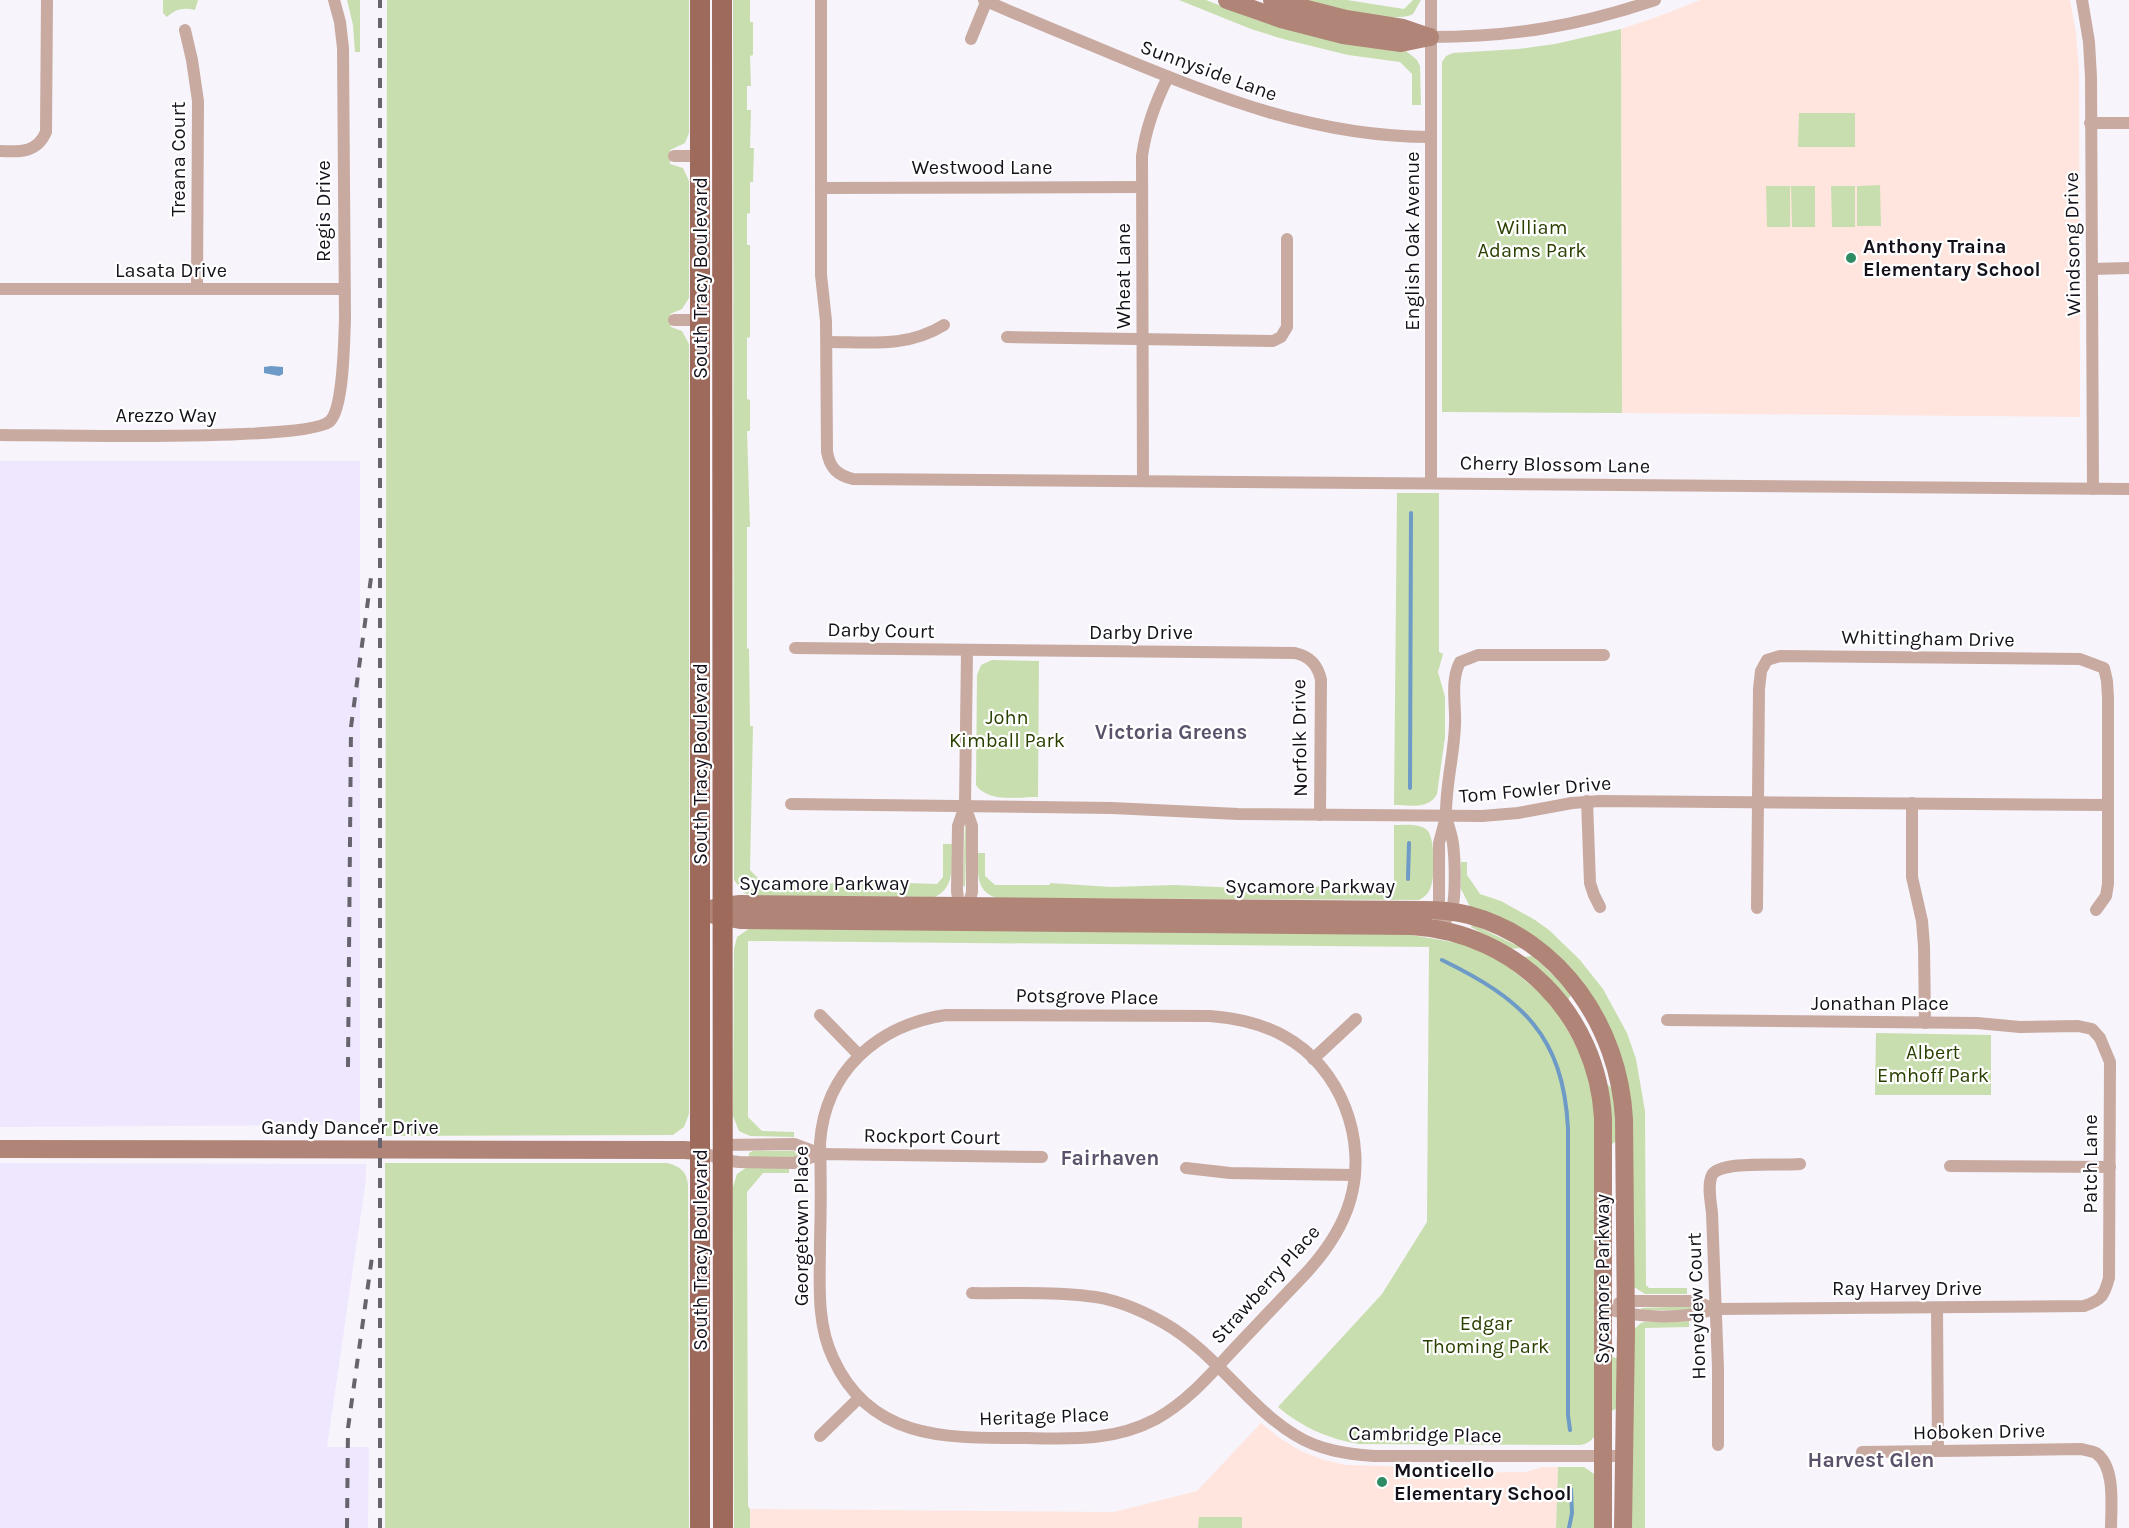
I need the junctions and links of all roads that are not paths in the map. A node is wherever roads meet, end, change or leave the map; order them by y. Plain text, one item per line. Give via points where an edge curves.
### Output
1 (47, 0) edge
2 (334, 0) edge
3 (700, 0) edge
4 (722, 0) edge
5 (822, 0) edge
6 (986, 0) edge
7 (1227, 0) edge
8 (1272, 0) edge
9 (1431, 0) edge
10 (1655, 0) edge
11 (2082, 0) edge
12 (185, 30) dead end
13 (1430, 37) junction
14 (971, 39) dead end
15 (1168, 77) junction
16 (2090, 123) junction
17 (2129, 123) edge
18 (1431, 137) junction
19 (0, 151) edge
20 (674, 156) dead end
21 (700, 156) junction
22 (1142, 187) junction
23 (821, 188) junction
24 (1287, 238) dead end
25 (2092, 268) junction
26 (2129, 268) edge
27 (0, 289) edge
28 (197, 289) junction
29 (343, 289) junction
30 (674, 320) dead end
31 (700, 320) junction
32 (944, 325) dead end
33 (1007, 337) dead end
34 (1142, 338) junction
35 (827, 342) junction
36 (330, 422) joint
37 (0, 435) edge
38 (1143, 481) junction
39 (1431, 483) junction
40 (2093, 489) junction
41 (2129, 489) edge
42 (795, 648) dead end
43 (967, 650) junction
44 (1604, 656) dead end
45 (1312, 662) joint
46 (1587, 801) junction
47 (1758, 801) junction
48 (1912, 802) junction
49 (790, 804) dead end
50 (2108, 805) junction
51 (965, 806) junction
52 (1320, 815) junction
53 (1446, 816) junction
54 (1600, 907) dead end
55 (1758, 908) dead end
56 (2096, 910) dead end
57 (722, 911) junction
58 (964, 911) junction
59 (1444, 911) junction
60 (700, 912) junction
61 (1440, 929) junction
62 (820, 1015) dead end
63 (1356, 1019) dead end
64 (1667, 1020) dead end
65 (1925, 1023) junction
66 (2092, 1029) joint
67 (859, 1055) junction
68 (1313, 1059) junction
69 (0, 1149) edge
70 (700, 1151) junction
71 (722, 1152) junction
72 (820, 1154) junction
73 (1042, 1157) dead end
74 (1800, 1164) dead end
75 (1950, 1166) dead end
76 (2110, 1167) junction
77 (1186, 1168) dead end
78 (1355, 1175) junction
79 (972, 1293) dead end
80 (2099, 1301) joint
81 (1603, 1308) junction
82 (1625, 1308) junction
83 (1715, 1308) junction
84 (1938, 1308) junction
85 (1218, 1366) junction
86 (859, 1398) junction
87 (820, 1436) dead end
88 (1718, 1445) dead end
89 (1938, 1451) junction
90 (1862, 1452) dead end
91 (1604, 1456) junction
92 (1625, 1456) junction
93 (700, 1528) edge
94 (723, 1528) edge
95 (1603, 1528) edge
96 (1623, 1528) edge
97 (2111, 1528) edge

1 - 19 street via 46,132 29,150
2 - 29 street, Regis Drive via 343,48
3 - 21 main road, South Tracy Boulevard
4 - 57 main road, South Tracy Boulevard
5 - 23 street
6 - 14 street
6 - 15 street, Sunnyside Lane
7 - 13 main road via 1281,20 1343,35 1401,43
8 - 13 main road
9 - 13 street, English Oak Avenue
10 - 13 street via 1552,28
11 - 16 street, Windsong Drive via 2090,42
12 - 28 street, Treana Court via 198,101
13 - 18 street, English Oak Avenue
15 - 18 street, Sunnyside Lane via 1272,114 1323,127
15 - 22 street, Wheat Lane via 1146,131
16 - 17 street
16 - 25 street, Windsong Drive
18 - 39 street, English Oak Avenue
20 - 21 street
21 - 31 main road, South Tracy Boulevard
22 - 23 street, Westwood Lane
22 - 34 street, Wheat Lane
23 - 35 street, Cherry Blossom Lane via 821,275
24 - 34 street via 1287,327 1281,337 1273,341
25 - 26 street
25 - 40 street, Windsong Drive
27 - 28 street, Lasata Drive
28 - 29 street, Lasata Drive
29 - 36 street, Regis Drive via 344,351 338,408
30 - 31 street
31 - 60 main road, South Tracy Boulevard
32 - 35 street via 929,334 897,342
33 - 34 street
34 - 38 street, Wheat Lane
35 - 38 street, Cherry Blossom Lane via 827,453 835,471 843,476
36 - 37 street, Arezzo Way via 253,435
38 - 39 street, Cherry Blossom Lane
39 - 40 street, Cherry Blossom Lane
40 - 41 street, Cherry Blossom Lane
42 - 43 street, Darby Court
43 - 45 street, Darby Drive via 1294,653
43 - 51 street
44 - 53 street via 1478,655 1460,662 1454,680 1454,740
45 - 52 street, Norfolk Drive via 1320,680
46 - 47 street, Tom Fowler Drive
46 - 53 street, Tom Fowler Drive via 1500,815
46 - 54 street via 1590,883
47 - 48 street, Tom Fowler Drive
47 - 50 street, Whittingham Drive via 1759,689 1767,660 1780,656 2080,659 2104,668 2108,681
47 - 55 street
48 - 50 street, Tom Fowler Drive
48 - 65 street via 1912,877 1922,921
49 - 51 street, Tom Fowler Drive
50 - 56 street via 2108,884 2106,896
51 - 52 street, Tom Fowler Drive
51 - 58 street via 972,826 972,892
52 - 53 street, Tom Fowler Drive
53 - 59 street via 1454,843 1454,899
57 - 58 main road, Sycamore Parkway via 740,920
57 - 60 main road, Sycamore Parkway
57 - 71 main road, South Tracy Boulevard
58 - 59 main road, Sycamore Parkway
58 - 61 main road, Sycamore Parkway
59 - 61 street
59 - 82 main road, Sycamore Parkway via 1468,915 1506,930 1546,957 1583,995 1604,1034 1623,1105
60 - 70 main road, South Tracy Boulevard
61 - 81 main road, Sycamore Parkway via 1488,945 1545,984 1573,1020 1591,1058 1602,1109
62 - 67 street
63 - 68 street
64 - 65 street, Jonathan Place
65 - 66 street, Jonathan Place
66 - 76 street, Patch Lane via 2110,1062
67 - 68 street, Potsgrove Place via 897,1028 927,1017 1210,1016 1243,1020 1273,1030
67 - 72 street, Georgetown Place via 828,1106
68 - 78 street, Strawberry Place via 1345,1105 1352,1132
69 - 70 main road, Gandy Dancer Drive
70 - 71 street
70 - 93 main road, South Tracy Boulevard
71 - 72 street via 794,1144
71 - 72 street via 794,1163
71 - 94 main road, South Tracy Boulevard
72 - 73 street, Rockport Court
72 - 86 street, Georgetown Place via 820,1312 832,1357
74 - 83 street, Honeydew Court via 1736,1165 1719,1169 1711,1177
75 - 76 street
76 - 80 street, Patch Lane via 2109,1278
77 - 78 street via 1230,1173
78 - 85 street, Strawberry Place via 1344,1217 1321,1257
79 - 85 street, Cambridge Place via 1103,1299 1162,1322
80 - 84 street, Ray Harvey Drive via 2084,1306
81 - 82 street, Ray Harvey Drive
81 - 91 main road, Sycamore Parkway
82 - 83 street, Ray Harvey Drive via 1695,1315
82 - 92 main road, Sycamore Parkway
83 - 84 street, Ray Harvey Drive
83 - 88 street, Honeydew Court
84 - 89 street
85 - 86 street, Heritage Place via 1172,1409 1139,1427 1083,1439 942,1436 906,1427 872,1410
85 - 91 street, Cambridge Place via 1279,1424 1296,1436 1334,1451 1374,1456
86 - 87 street
89 - 90 street, Hoboken Drive
89 - 97 street, Hoboken Drive via 2081,1449 2095,1453 2104,1463 2111,1484
91 - 92 street, Cambridge Place
91 - 95 main road, Sycamore Parkway
92 - 96 main road, Sycamore Parkway

